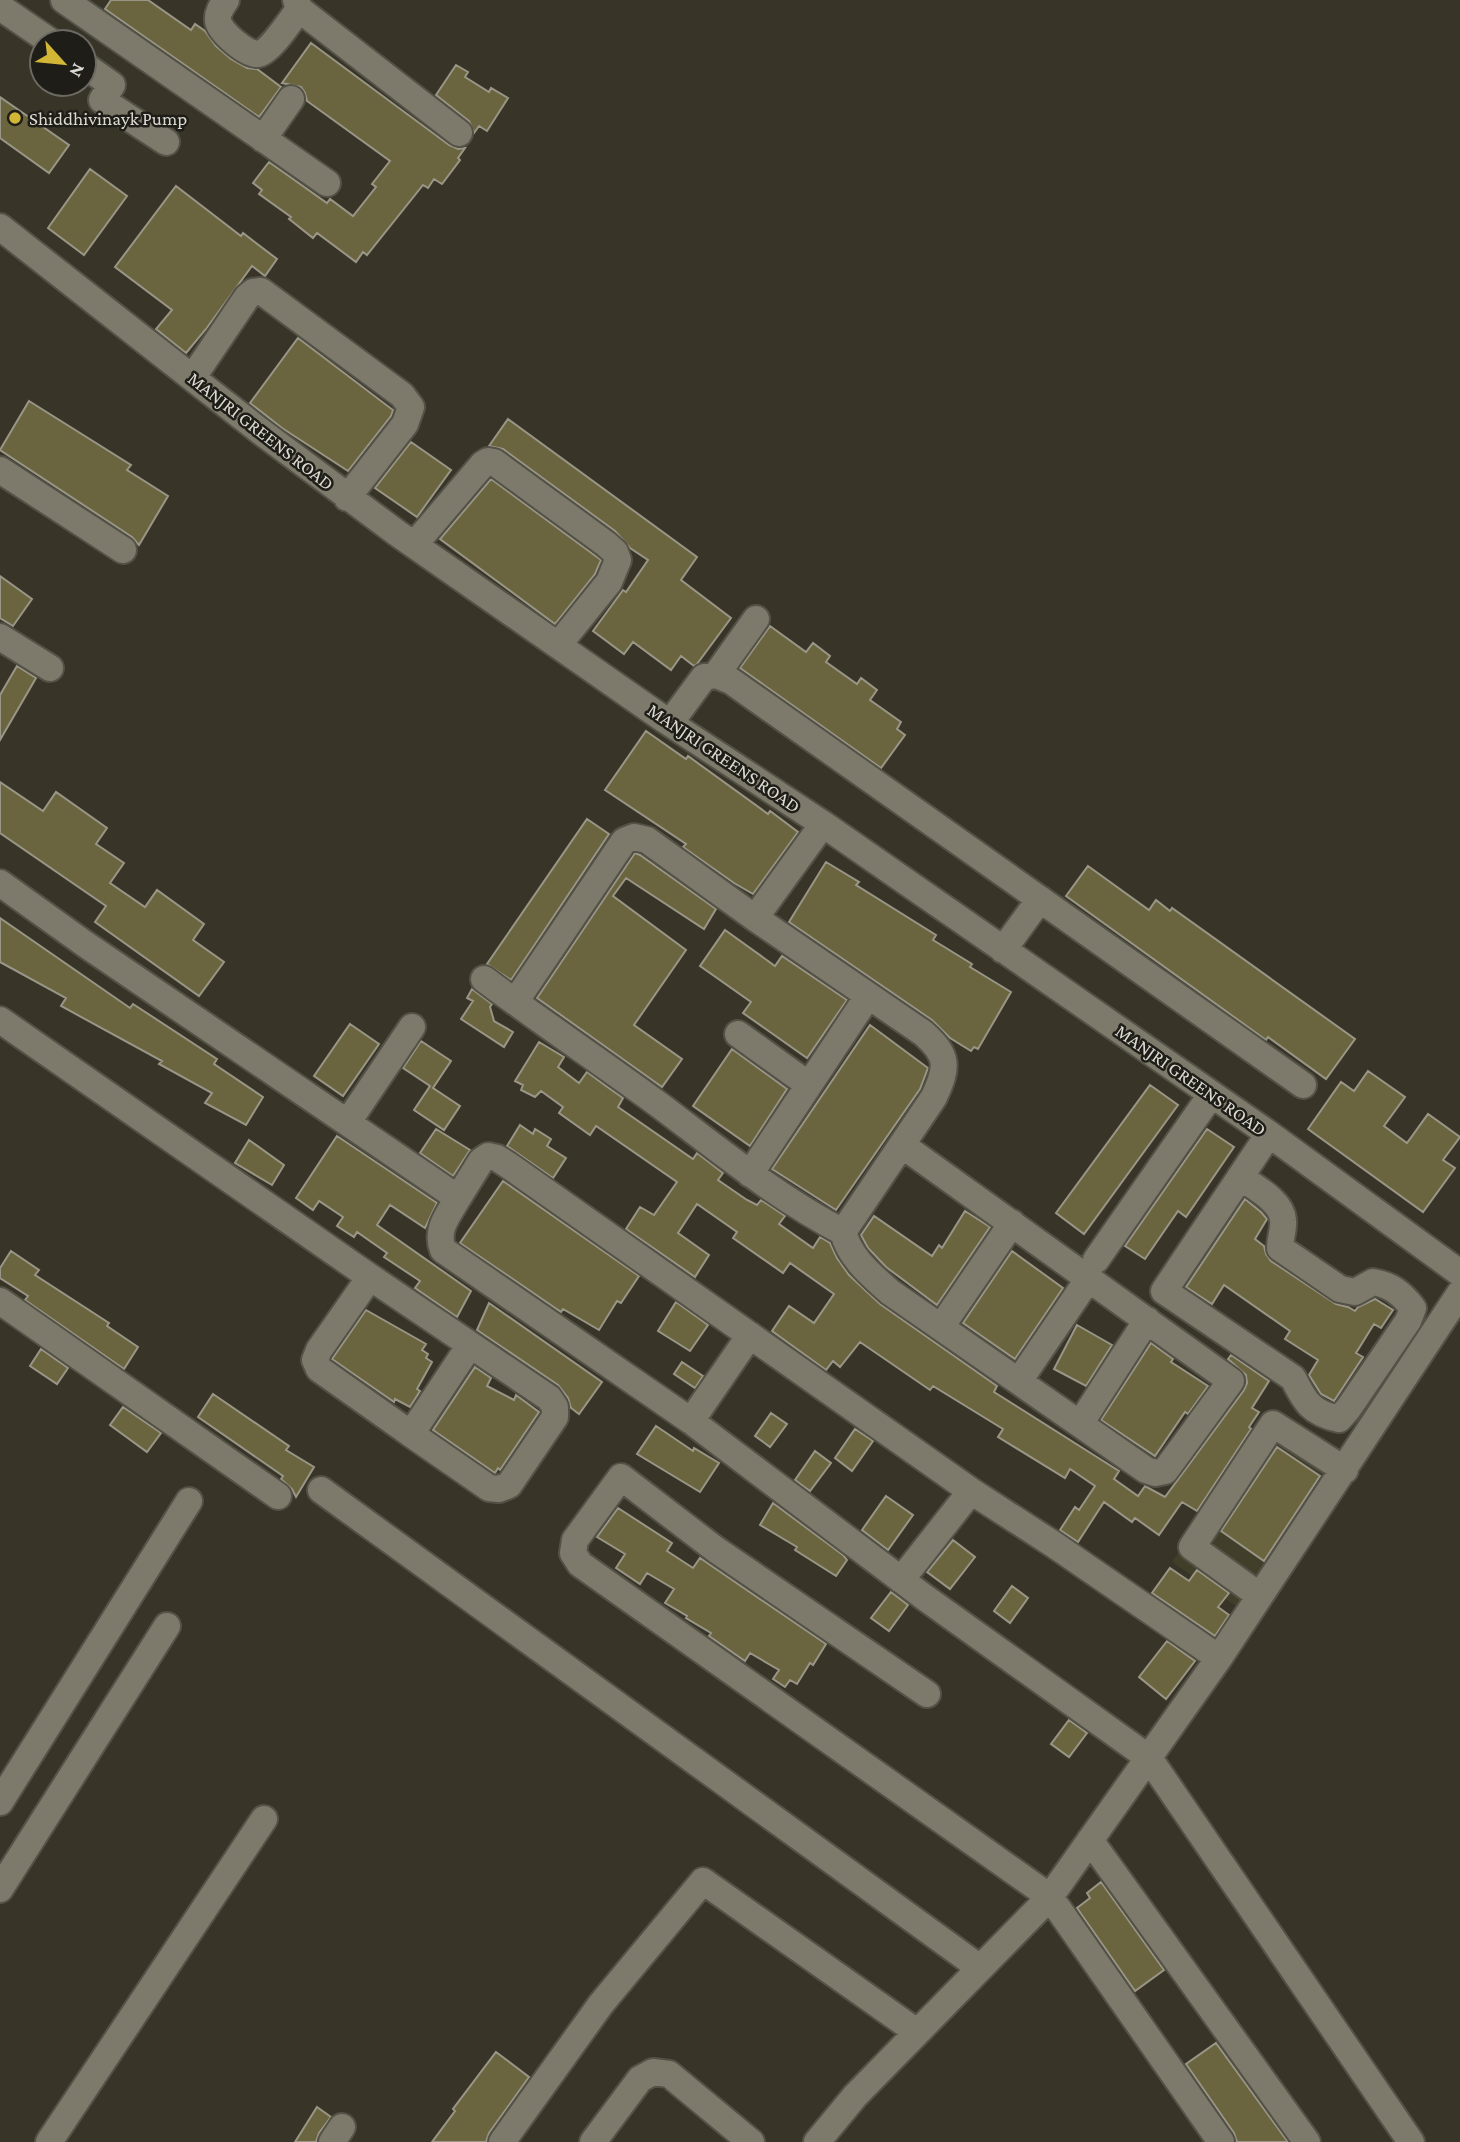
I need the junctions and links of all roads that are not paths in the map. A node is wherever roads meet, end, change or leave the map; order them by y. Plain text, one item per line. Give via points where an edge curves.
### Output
1 (64, 0) edge
2 (226, 0) edge
3 (297, 5) edge
4 (0, 7) edge
5 (31, 28) edge
6 (98, 75) edge
7 (291, 99) dead end
8 (459, 133) dead end
9 (263, 139) junction
10 (166, 142) dead end
11 (327, 183) dead end
12 (0, 227) edge
13 (193, 377) junction
14 (0, 470) edge
15 (348, 498) junction
16 (414, 545) junction
17 (123, 550) dead end
18 (756, 619) dead end
19 (0, 637) edge
20 (559, 644) junction
21 (50, 668) dead end
22 (716, 675) junction
23 (670, 723) junction
24 (823, 824) junction
25 (0, 883) edge
26 (1040, 899) junction
27 (755, 918) junction
28 (1003, 950) junction
29 (484, 979) dead end
30 (868, 996) junction
31 (515, 1002) junction
32 (0, 1020) edge
33 (412, 1027) dead end
34 (738, 1034) dead end
35 (809, 1085) junction
36 (1303, 1085) dead end
37 (1211, 1095) junction
38 (348, 1122) junction
39 (1269, 1134) junction
40 (902, 1145) junction
41 (750, 1174) junction
42 (1240, 1177) junction
43 (458, 1198) junction
44 (1012, 1223) junction
45 (842, 1232) junction
46 (1092, 1269) junction
47 (1460, 1273) edge
48 (370, 1278) junction
49 (1460, 1293) edge
50 (0, 1301) edge
51 (1147, 1320) junction
52 (940, 1327) junction
53 (750, 1335) junction
54 (470, 1345) junction
55 (1019, 1381) junction
56 (691, 1421) junction
57 (1080, 1424) junction
58 (411, 1434) junction
59 (1345, 1470) junction
60 (320, 1490) dead end
61 (971, 1490) junction
62 (278, 1496) dead end
63 (189, 1501) dead end
64 (901, 1580) junction
65 (1260, 1596) junction
66 (167, 1626) dead end
67 (1219, 1658) junction
68 (927, 1694) dead end
69 (1149, 1758) junction
70 (0, 1802) edge
71 (264, 1819) dead end
72 (1090, 1840) junction
73 (0, 1889) edge
74 (1050, 1897) junction
75 (980, 1968) junction
76 (917, 2032) junction
77 (49, 2142) edge
78 (502, 2142) edge
79 (593, 2142) edge
80 (751, 2142) edge
81 (817, 2142) edge
82 (1221, 2142) edge
83 (1307, 2142) edge
84 (1411, 2142) edge

1 - 9 street
2 - 3 street via 217,19 220,30 258,54 267,50
3 - 8 street
4 - 5 street
6 - 10 street via 112,85 102,100
7 - 9 street
9 - 11 street
12 - 13 street, MANJRI GREENS ROAD
13 - 15 street, MANJRI GREENS ROAD
13 - 15 street via 247,297 261,291 402,395 411,407 405,424
14 - 17 street
15 - 16 street, MANJRI GREENS ROAD
16 - 20 street, MANJRI GREENS ROAD
16 - 20 street via 482,464 494,462 606,544 618,560 608,582
18 - 22 street
19 - 21 street
20 - 23 street, MANJRI GREENS ROAD
22 - 23 street via 704,677
22 - 26 street via 731,681
23 - 24 street, MANJRI GREENS ROAD
24 - 27 street
24 - 28 street, MANJRI GREENS ROAD
25 - 38 street
26 - 28 street
26 - 36 street
27 - 30 street
27 - 31 street via 647,840 634,837 624,841
28 - 37 street, MANJRI GREENS ROAD
29 - 31 street
30 - 35 street
30 - 40 street via 923,1033 945,1062 934,1097
31 - 41 street
32 - 48 street
33 - 38 street
34 - 35 street
35 - 41 street
37 - 39 street, MANJRI GREENS ROAD
37 - 46 street
38 - 43 street
39 - 42 street
39 - 47 street, MANJRI GREENS ROAD
40 - 44 street
40 - 45 street
41 - 45 street
42 - 42 street via 1164,1291 1293,1378 1304,1401 1322,1415 1339,1419 1413,1308 1389,1285 1373,1282 1355,1292 1340,1289 1280,1248 1283,1220 1279,1208
43 - 53 street via 481,1161 488,1156 497,1158
43 - 56 street via 440,1229 443,1250
44 - 46 street
44 - 52 street
45 - 52 street via 846,1247 870,1274
46 - 51 street
46 - 55 street
48 - 54 street
48 - 58 street via 315,1360 319,1369
49 - 59 street
50 - 62 street
51 - 57 street
51 - 57 street via 1231,1381 1165,1471 1146,1470
52 - 55 street
53 - 56 street
53 - 61 street
54 - 58 street
54 - 58 street via 549,1398 555,1417 509,1485 499,1489 489,1488
55 - 57 street
56 - 64 street
59 - 65 street
59 - 65 street via 1273,1424 1192,1547
60 - 75 street
61 - 64 street
61 - 67 street
63 - 70 street
64 - 69 street
65 - 67 street
66 - 73 street
67 - 69 street
68 - 74 street via 715,1549 621,1477 575,1540 573,1553 580,1564
69 - 72 street
69 - 84 street
71 - 77 street
72 - 74 street
72 - 83 street
74 - 75 street
74 - 82 street
75 - 76 street
76 - 78 street via 703,1881 601,2004
76 - 81 street
79 - 80 street via 640,2079 653,2072 669,2074

